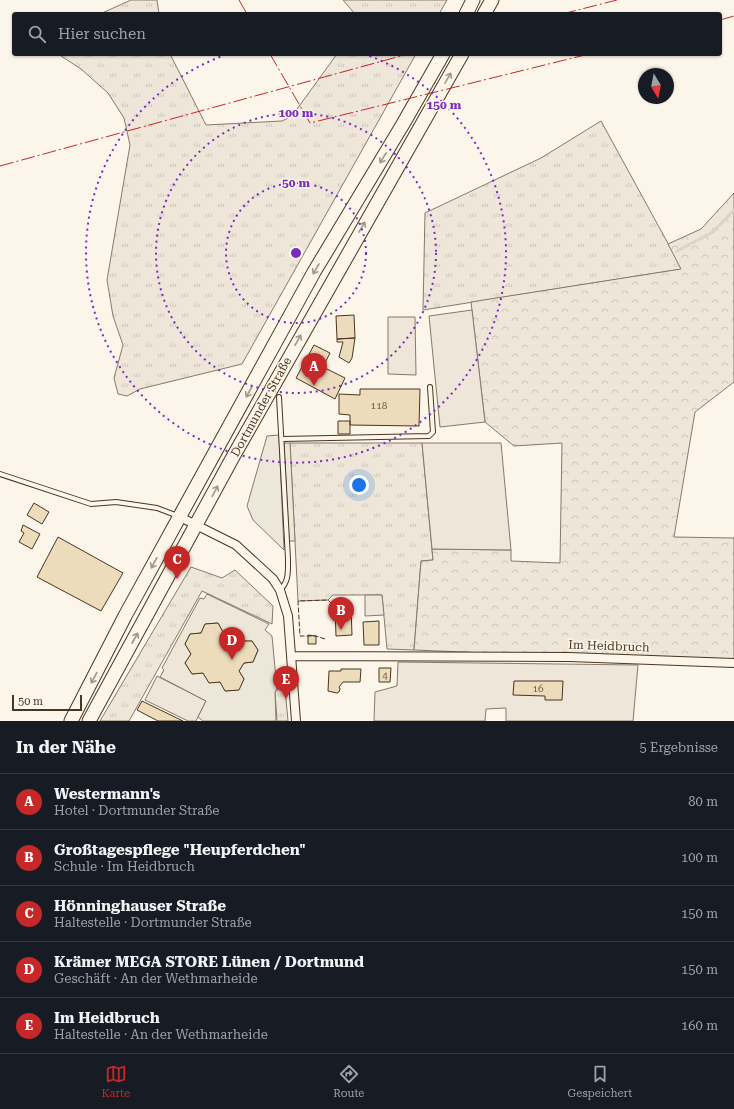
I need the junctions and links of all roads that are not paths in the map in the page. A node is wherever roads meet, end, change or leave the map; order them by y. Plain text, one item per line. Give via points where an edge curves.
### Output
1 (474, 0) edge
2 (492, 0) edge
3 (467, 12) edge
4 (485, 12) edge
5 (442, 56) edge
6 (461, 56) edge
7 (430, 387) dead end
8 (279, 397) dead end
9 (282, 439) junction
10 (0, 474) edge
11 (180, 517) junction
12 (197, 525) junction
13 (280, 590) junction
14 (292, 656) junction
15 (734, 663) edge
16 (71, 721) edge
17 (89, 721) edge
18 (296, 721) edge

1 - 3 main road
2 - 4 main road
5 -> 11 main road, Dortmunder Straße via 396,138 314,272
12 -> 6 main road, Dortmunder Straße
7 - 9 lane via 433,432 429,436
8 - 9 lane
9 - 13 lane via 288,576
10 - 11 lane via 91,504 116,502 157,508
11 - 12 street
11 -> 16 main road, Dortmunder Straße
12 - 13 street via 236,545 273,578
17 -> 12 main road, Dortmunder Straße
13 - 14 street via 288,616
14 - 15 street, Im Heidbruch via 569,657
14 - 18 street

